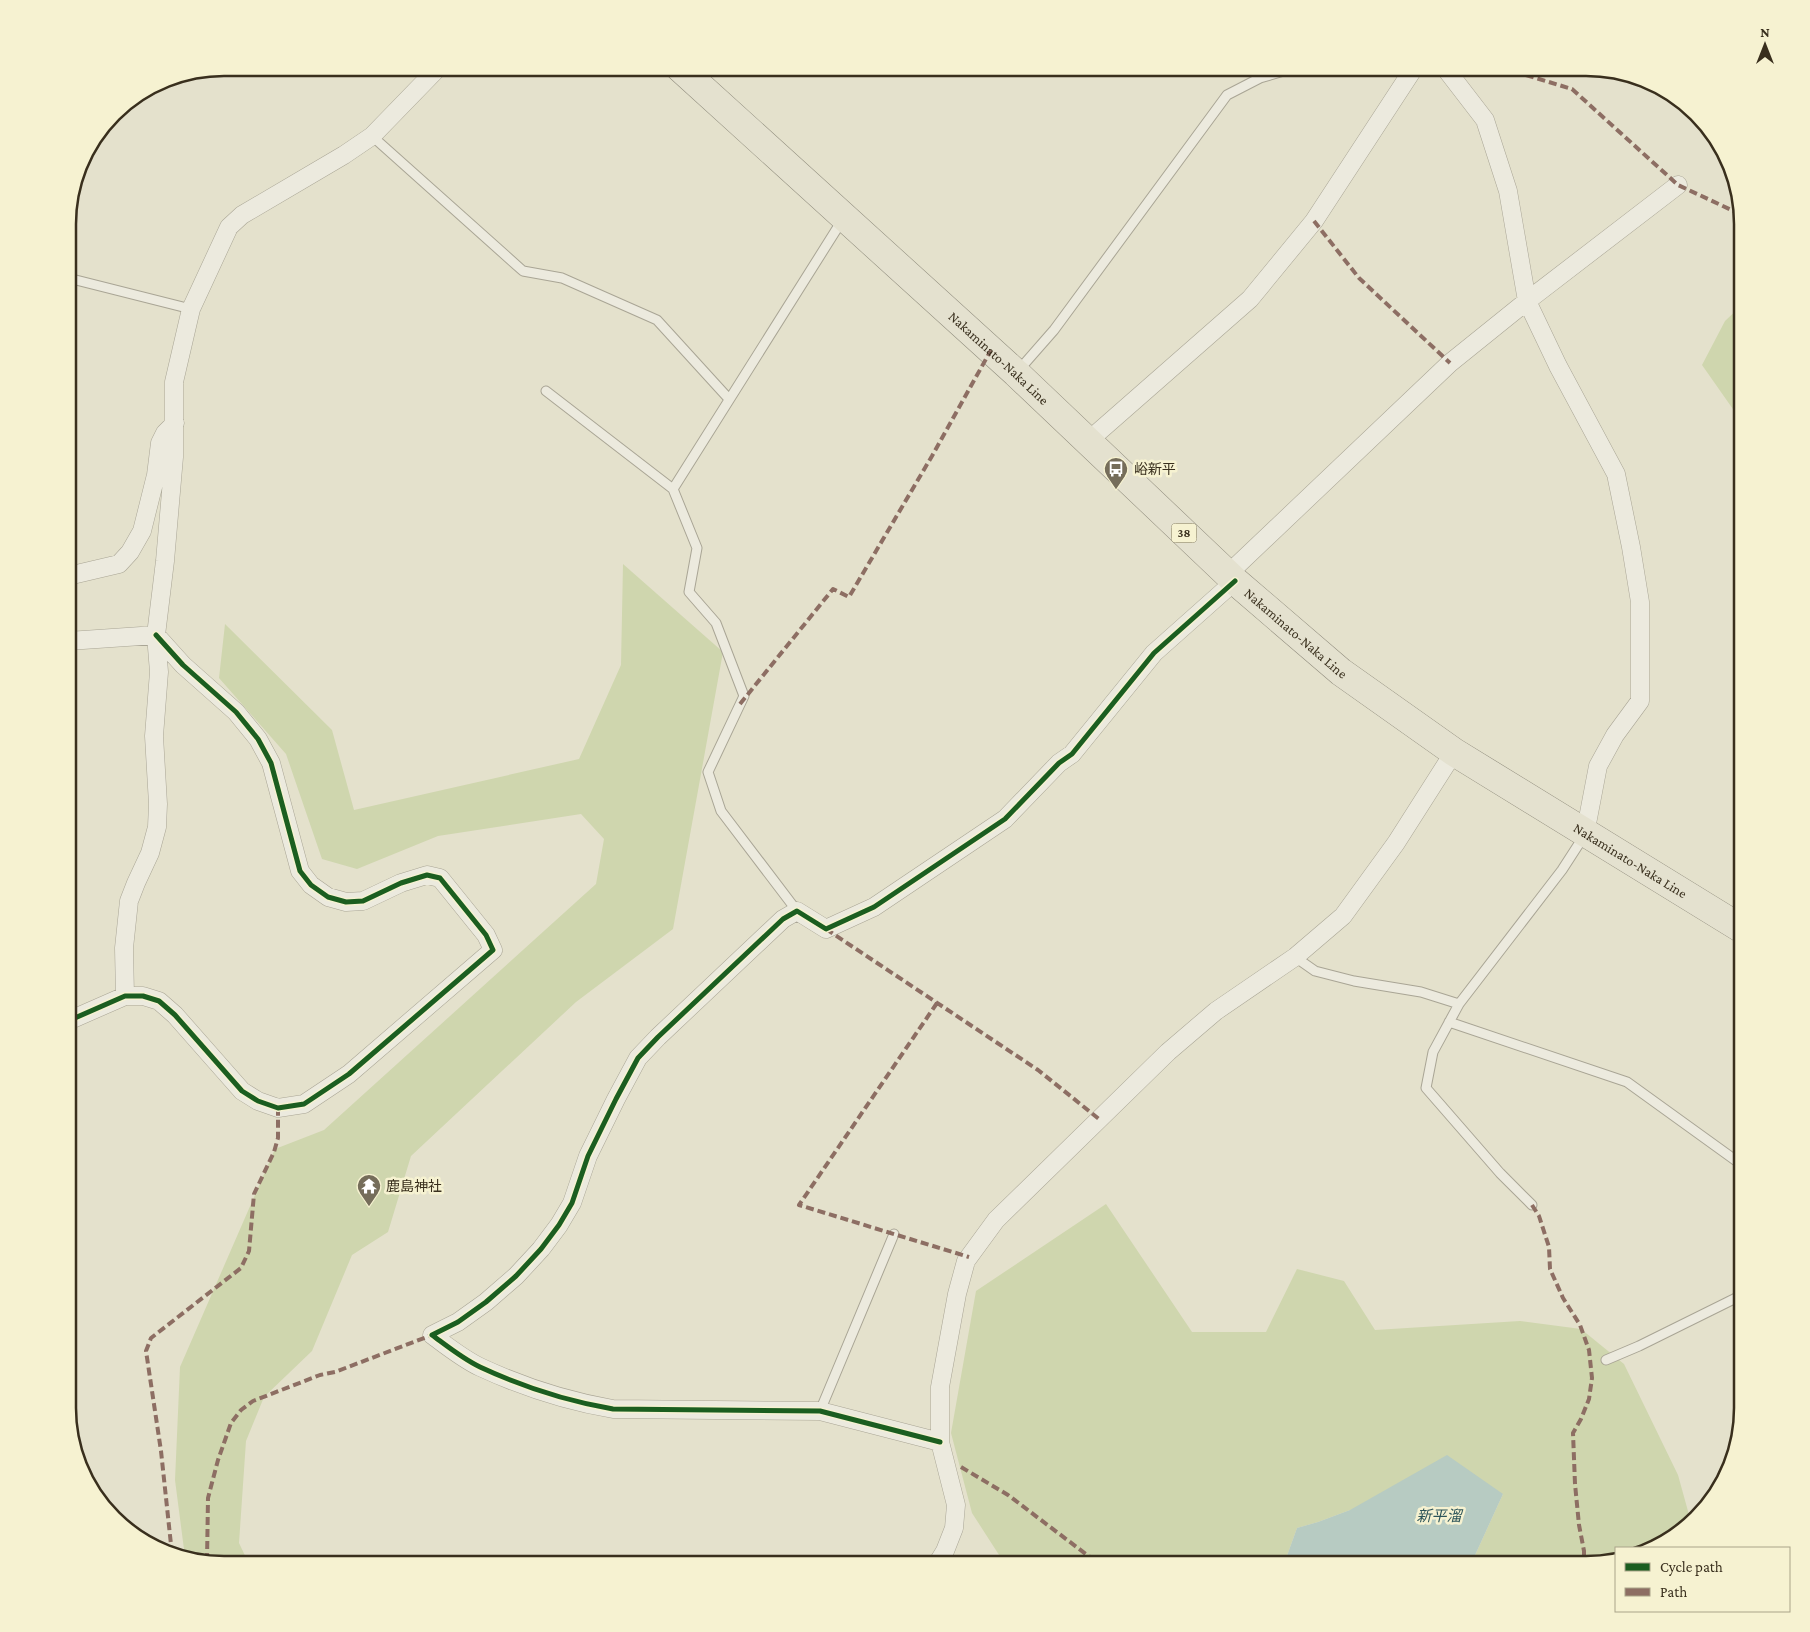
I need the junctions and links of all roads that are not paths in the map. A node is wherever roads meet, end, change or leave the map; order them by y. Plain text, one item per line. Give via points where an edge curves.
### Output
1 (1266, 76) edge
2 (1409, 76) edge
3 (1451, 76) edge
4 (429, 77) edge
5 (690, 77) edge
6 (372, 136) junction
7 (1678, 185) dead end
8 (845, 217) junction
9 (77, 280) edge
10 (1527, 301) junction
11 (192, 310) junction
12 (1016, 373) junction
13 (546, 391) dead end
14 (729, 399) junction
15 (175, 423) junction
16 (1087, 442) junction
17 (673, 489) junction
18 (77, 574) edge
19 (1231, 577) junction
20 (156, 636) junction
21 (77, 640) edge
22 (1454, 752) junction
23 (1585, 834) junction
24 (796, 911) junction
25 (1734, 924) edge
26 (1295, 957) junction
27 (124, 996) junction
28 (1459, 1004) junction
29 (77, 1017) edge
30 (1449, 1022) junction
31 (1734, 1159) edge
32 (1532, 1205) dead end
33 (894, 1234) dead end
34 (1734, 1299) edge
35 (1606, 1360) dead end
36 (820, 1411) junction
37 (940, 1442) junction
38 (942, 1556) edge

1 - 12 lane via 1227,95 1059,323
2 - 16 street via 1314,221 1250,299
3 - 10 street via 1485,120 1508,191
4 - 6 street
5 - 8 main road, Nakaminato-Naka Line / 38
6 - 11 street via 242,215 229,227
6 - 14 lane via 523,272 562,278 657,320
7 - 10 street
8 - 12 main road, Nakaminato-Naka Line / 38
8 - 14 lane
9 - 11 lane
10 - 19 street via 1450,364
10 - 23 street via 1616,474 1640,602 1640,701 1615,735 1598,766
11 - 15 street via 174,382
12 - 16 main road, Nakaminato-Naka Line / 38
13 - 17 lane
14 - 17 lane
15 - 18 street via 160,443 142,531 130,552 119,564
15 - 20 street via 167,542
16 - 19 main road, Nakaminato-Naka Line / 38
17 - 24 lane via 697,548 689,592 716,623 744,696 708,772 721,811
19 - 22 main road, Nakaminato-Naka Line / 38 via 1341,672
19 - 24 street via 1154,653 1072,754 1004,819 874,907 826,929
20 - 21 street
20 - 27 street via 159,672 154,736 157,827 150,853 129,901 124,948
20 - 27 street via 236,712 258,739 271,763 300,871 311,885 346,902 363,901 427,875 440,878 486,935 493,950 349,1074 304,1104 278,1108 242,1091 176,1015 159,1001 143,996
22 - 23 main road, Nakaminato-Naka Line / 38
22 - 26 street via 1396,843 1343,916
23 - 25 main road, Nakaminato-Naka Line / 38
23 - 28 lane via 1562,870
24 - 36 street via 783,919 638,1058 588,1156 572,1203 541,1249 486,1302 432,1335 479,1367 555,1397 586,1404 613,1409
26 - 28 lane via 1316,971 1421,992
26 - 37 street via 1216,1011 1168,1052 996,1220 981,1240 966,1262 957,1294 940,1387
27 - 29 street
28 - 30 lane
30 - 31 lane via 1627,1082
30 - 32 lane via 1433,1052 1426,1088
33 - 36 lane
34 - 35 lane
36 - 37 street
37 - 38 street via 956,1505 954,1528

